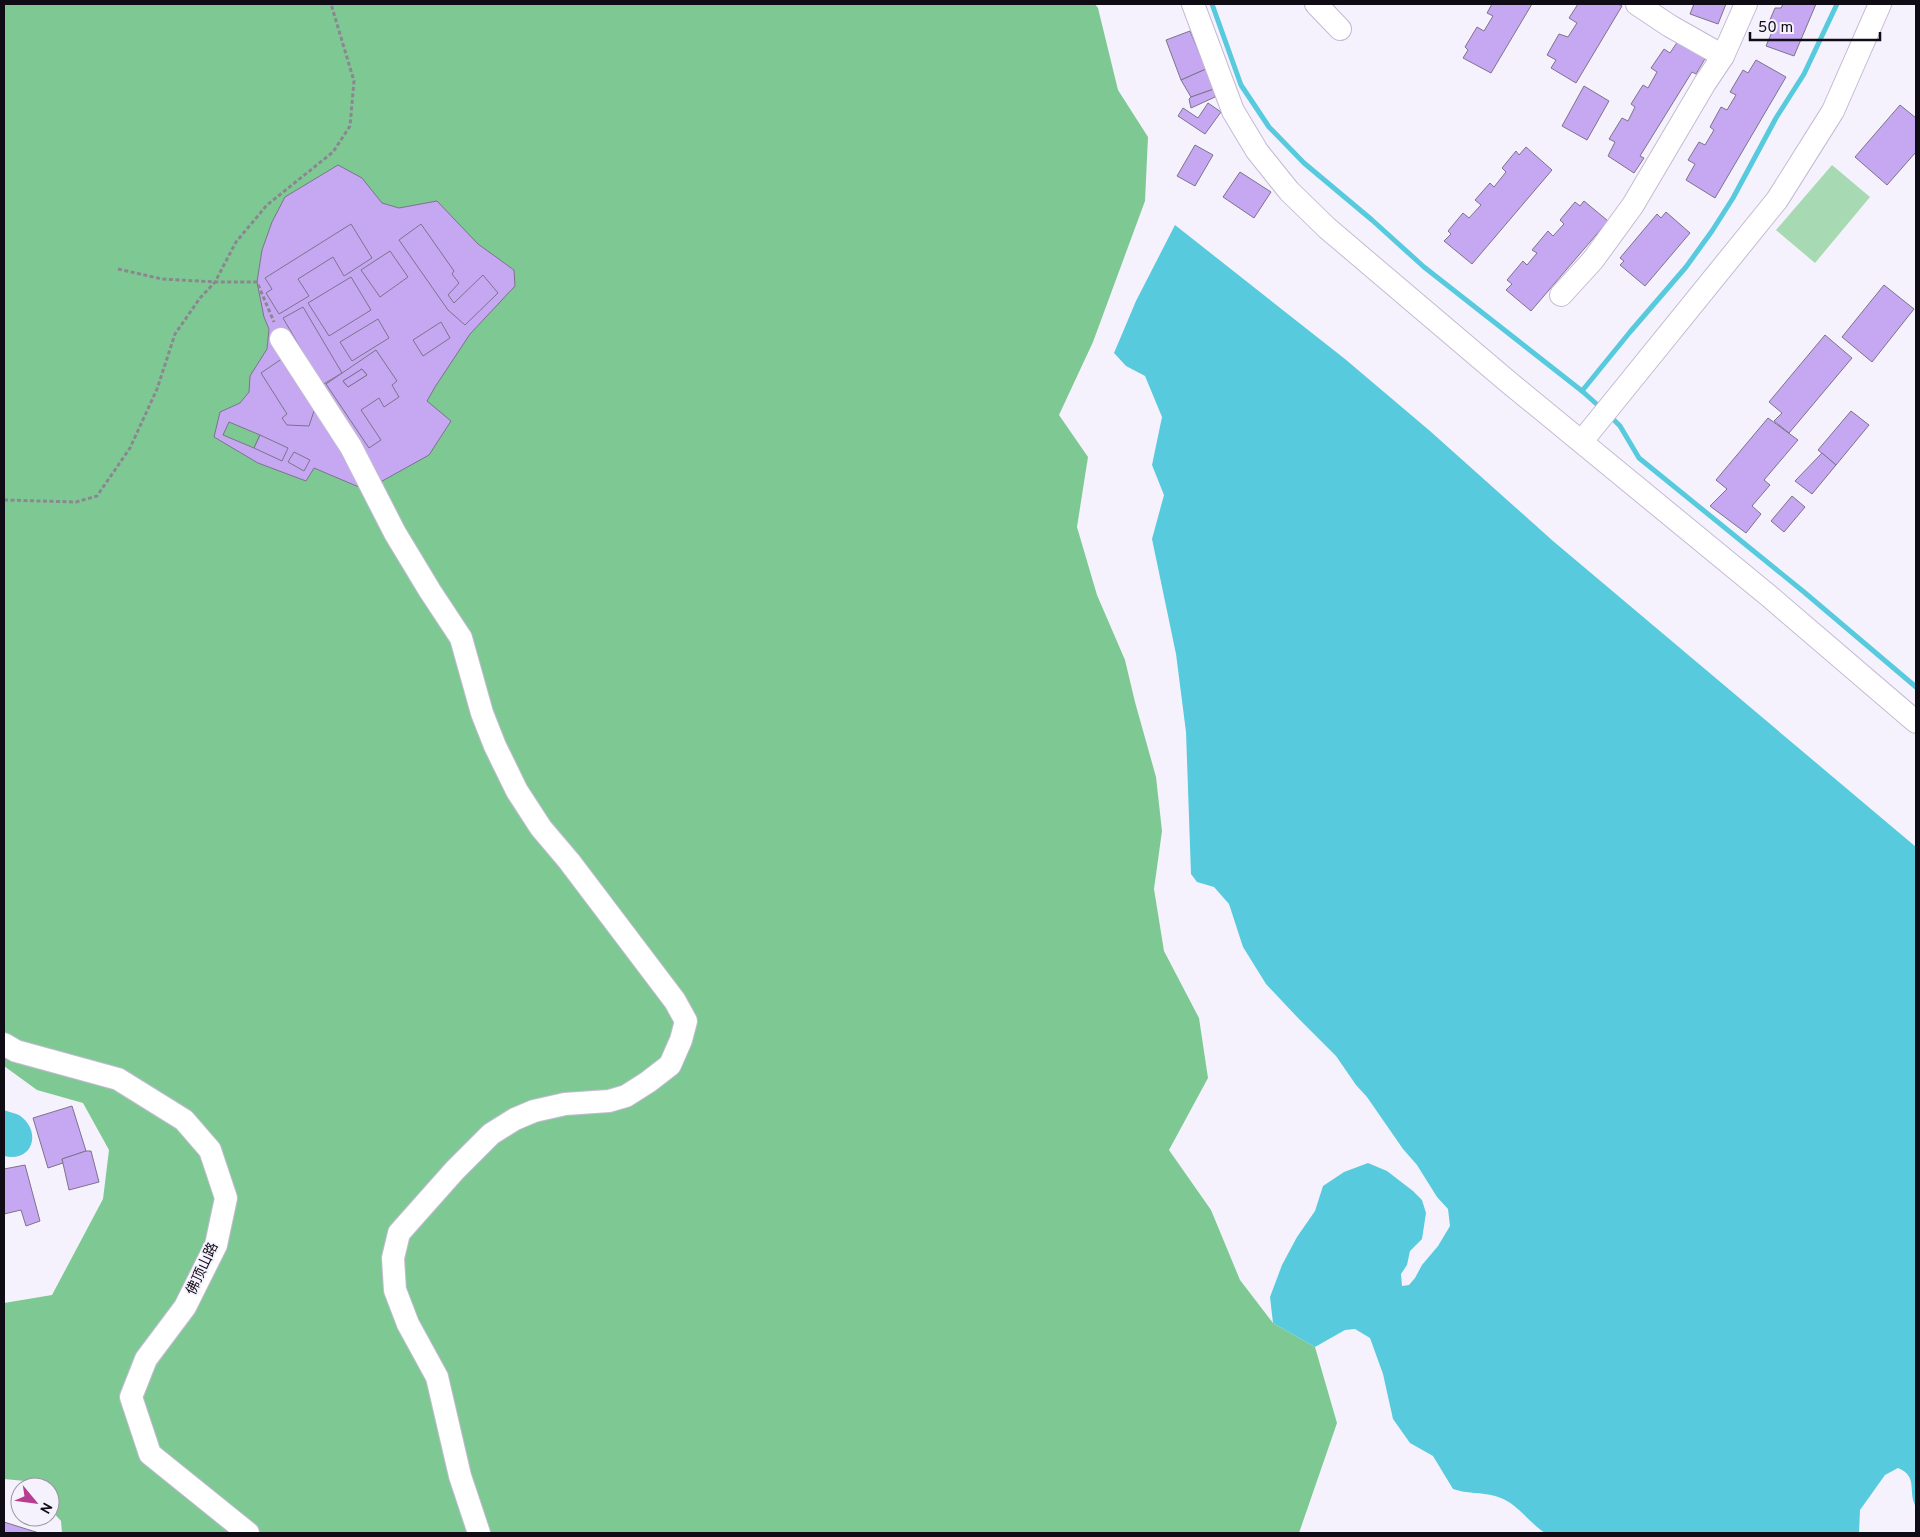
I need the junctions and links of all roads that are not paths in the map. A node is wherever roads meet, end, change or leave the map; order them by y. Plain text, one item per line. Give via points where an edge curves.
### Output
1 (1192, 4) edge
2 (1316, 4) edge
3 (1637, 4) edge
4 (1746, 4) edge
5 (1880, 4) edge
6 (1340, 28) dead end
7 (1723, 56) junction
8 (1561, 295) dead end
9 (281, 339) road end
10 (1582, 441) junction
11 (1916, 722) edge
12 (4, 1044) edge
13 (248, 1533) edge
14 (478, 1533) edge

1 - 10 street via 1233,111 1257,151 1289,191 1334,234
2 - 6 street
3 - 7 street
4 - 7 street
5 - 10 street via 1833,112 1776,200
7 - 8 street via 1633,205 1593,260
9 - 14 street via 351,447 396,533 461,638 482,713 516,791 670,994 686,1021 670,1065 648,1082 626,1096 609,1101 566,1104 534,1111 490,1134 399,1234 393,1258 394,1290 408,1324 437,1377 460,1476
10 - 11 street
12 - 13 street, 佛顶山路 via 16,1051 118,1079 184,1120 210,1150 226,1198 216,1245 185,1307 146,1359 131,1397 150,1454

